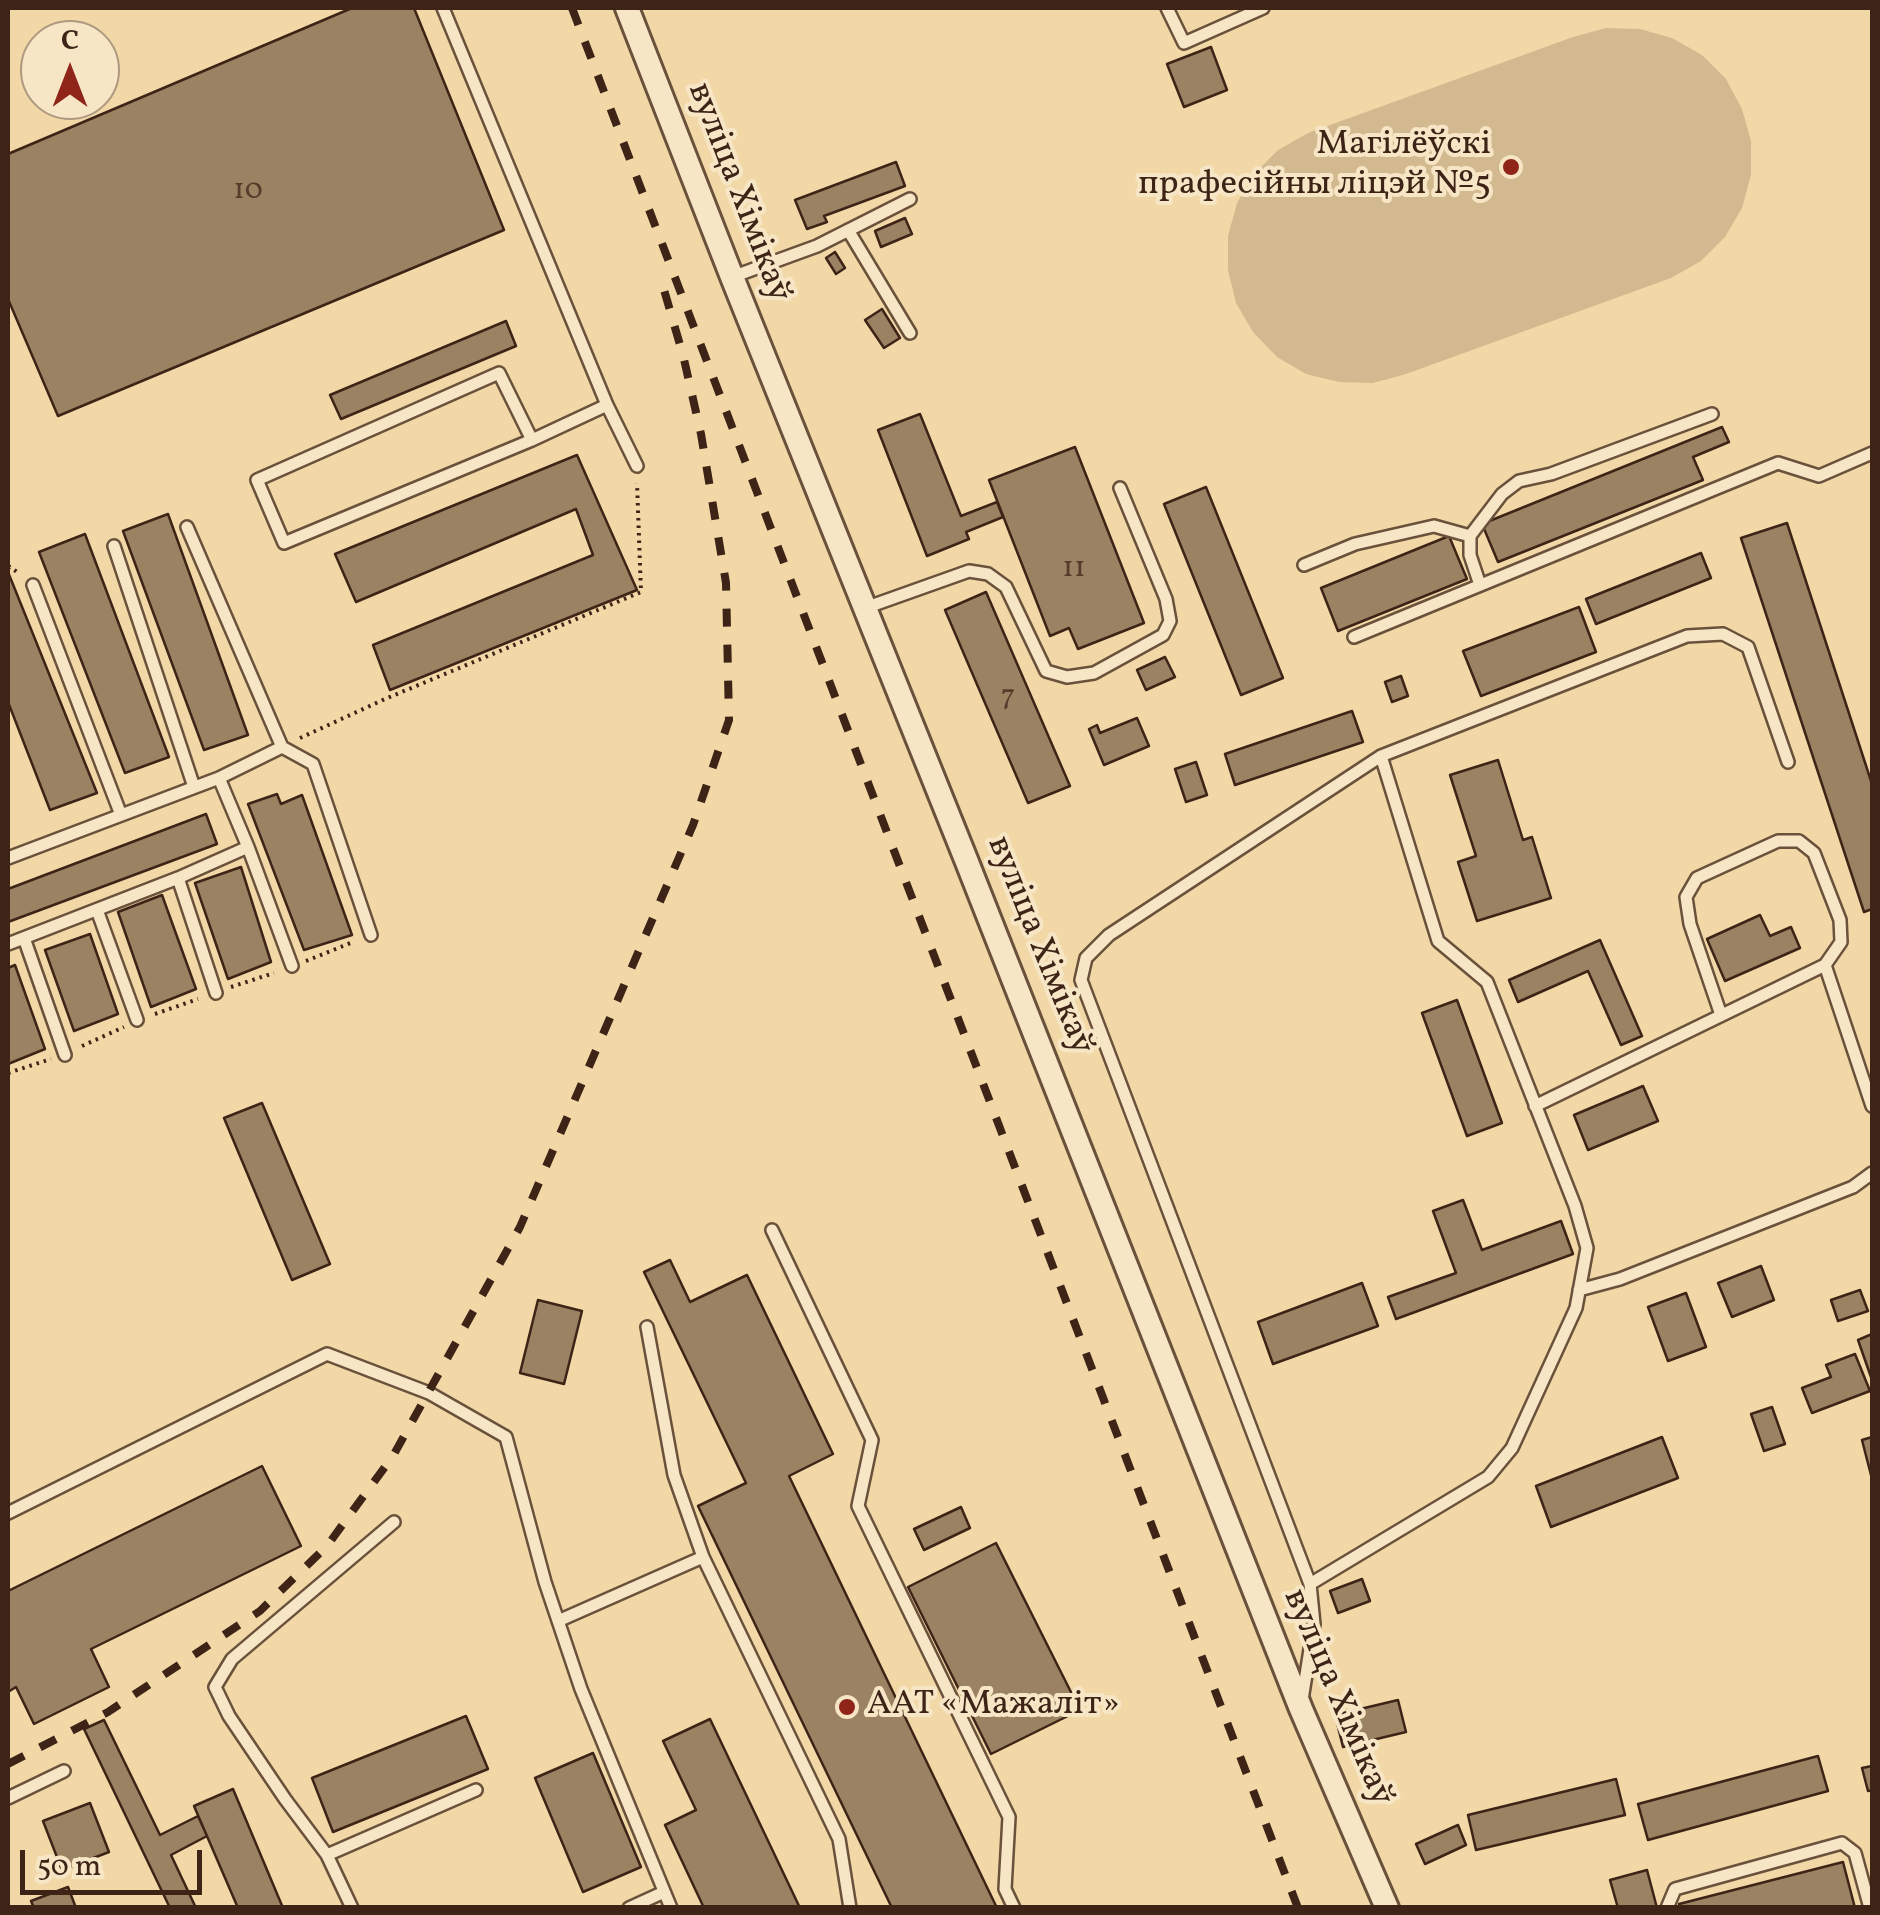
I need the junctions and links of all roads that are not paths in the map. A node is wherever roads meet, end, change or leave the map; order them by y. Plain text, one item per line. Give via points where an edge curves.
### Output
1 (443, 8) edge
2 (627, 8) edge
3 (1167, 8) edge
4 (1264, 8) edge
5 (910, 199) dead end
6 (848, 230) junction
7 (732, 277) junction
8 (910, 334) dead end
9 (606, 405) junction
10 (1712, 414) dead end
11 (532, 440) junction
12 (1872, 452) edge
13 (636, 466) road end
14 (1120, 488) dead end
15 (187, 527) dead end
16 (1470, 536) junction
17 (114, 546) dead end
18 (1304, 565) dead end
19 (33, 585) dead end
20 (1480, 586) junction
21 (865, 608) junction
22 (1354, 637) dead end
23 (282, 747) junction
24 (1381, 756) junction
25 (1788, 762) dead end
26 (220, 778) junction
27 (194, 787) junction
28 (121, 815) junction
29 (248, 847) junction
30 (8, 858) edge
31 (178, 878) junction
32 (97, 910) junction
33 (371, 935) road end
34 (24, 938) junction
35 (8, 944) edge
36 (1824, 965) junction
37 (292, 966) road end
38 (216, 992) road end
39 (1721, 1015) junction
40 (137, 1020) road end
41 (65, 1054) road end
42 (1535, 1106) junction
43 (1872, 1106) edge
44 (1872, 1173) edge
45 (772, 1230) dead end
46 (1579, 1290) junction
47 (646, 1327) dead end
48 (8, 1514) edge
49 (394, 1522) dead end
50 (703, 1557) junction
51 (1310, 1584) junction
52 (558, 1621) junction
53 (1300, 1709) junction
54 (64, 1771) dead end
55 (476, 1790) dead end
56 (8, 1798) edge
57 (327, 1856) junction
58 (664, 1892) junction
59 (352, 1908) edge
60 (629, 1908) edge
61 (670, 1908) edge
62 (850, 1908) edge
63 (1014, 1908) edge
64 (1387, 1908) edge
65 (1667, 1908) edge
66 (1870, 1908) edge

1 - 9 lane
2 - 7 street, вуліца Хімікаў
3 - 4 lane via 1184,44
5 - 6 lane
6 - 7 lane
6 - 8 lane
7 - 21 street, вуліца Хімікаў
9 - 11 lane
9 - 13 lane
10 - 16 lane via 1519,481
11 - 11 lane via 284,543 256,480 499,373
12 - 20 lane via 1818,476 1778,463
14 - 21 lane via 1170,621 1163,635 1094,672 1068,677 1046,670 1006,587 988,574 969,571
15 - 23 lane
16 - 18 lane via 1434,526 1355,544
16 - 20 lane
17 - 27 lane
19 - 28 lane
20 - 22 lane
21 - 53 street, вуліца Хімікаў
23 - 26 lane
23 - 33 lane via 313,764
24 - 25 lane via 1687,636 1723,634 1748,648
24 - 42 lane via 1438,941 1487,982
24 - 51 lane via 1109,935 1086,958 1080,980
26 - 27 lane
26 - 29 lane
27 - 28 lane
28 - 30 lane
29 - 31 lane
29 - 37 lane
31 - 32 lane
31 - 38 lane
32 - 34 lane
32 - 40 lane
34 - 35 lane
34 - 41 lane
36 - 39 lane
36 - 39 lane via 1840,942 1840,920 1814,853 1800,841 1778,842 1697,878 1686,898 1690,924
36 - 43 lane
39 - 42 lane
42 - 46 lane via 1587,1248
44 - 46 lane via 1853,1188
45 - 63 lane via 872,1440 858,1506 1009,1818 1005,1890
46 - 51 lane via 1512,1448 1488,1477
47 - 50 lane via 674,1475
48 - 52 lane via 327,1354 428,1393 506,1438
49 - 57 lane via 232,1660 216,1687 229,1716
50 - 52 lane
50 - 62 lane via 839,1839
51 - 53 lane via 1314,1624
52 - 58 lane
53 - 64 street, вуліца Хімікаў
54 - 56 lane
55 - 57 lane
57 - 59 lane
58 - 60 lane
58 - 61 lane
65 - 66 lane via 1676,1889 1842,1843 1855,1854

